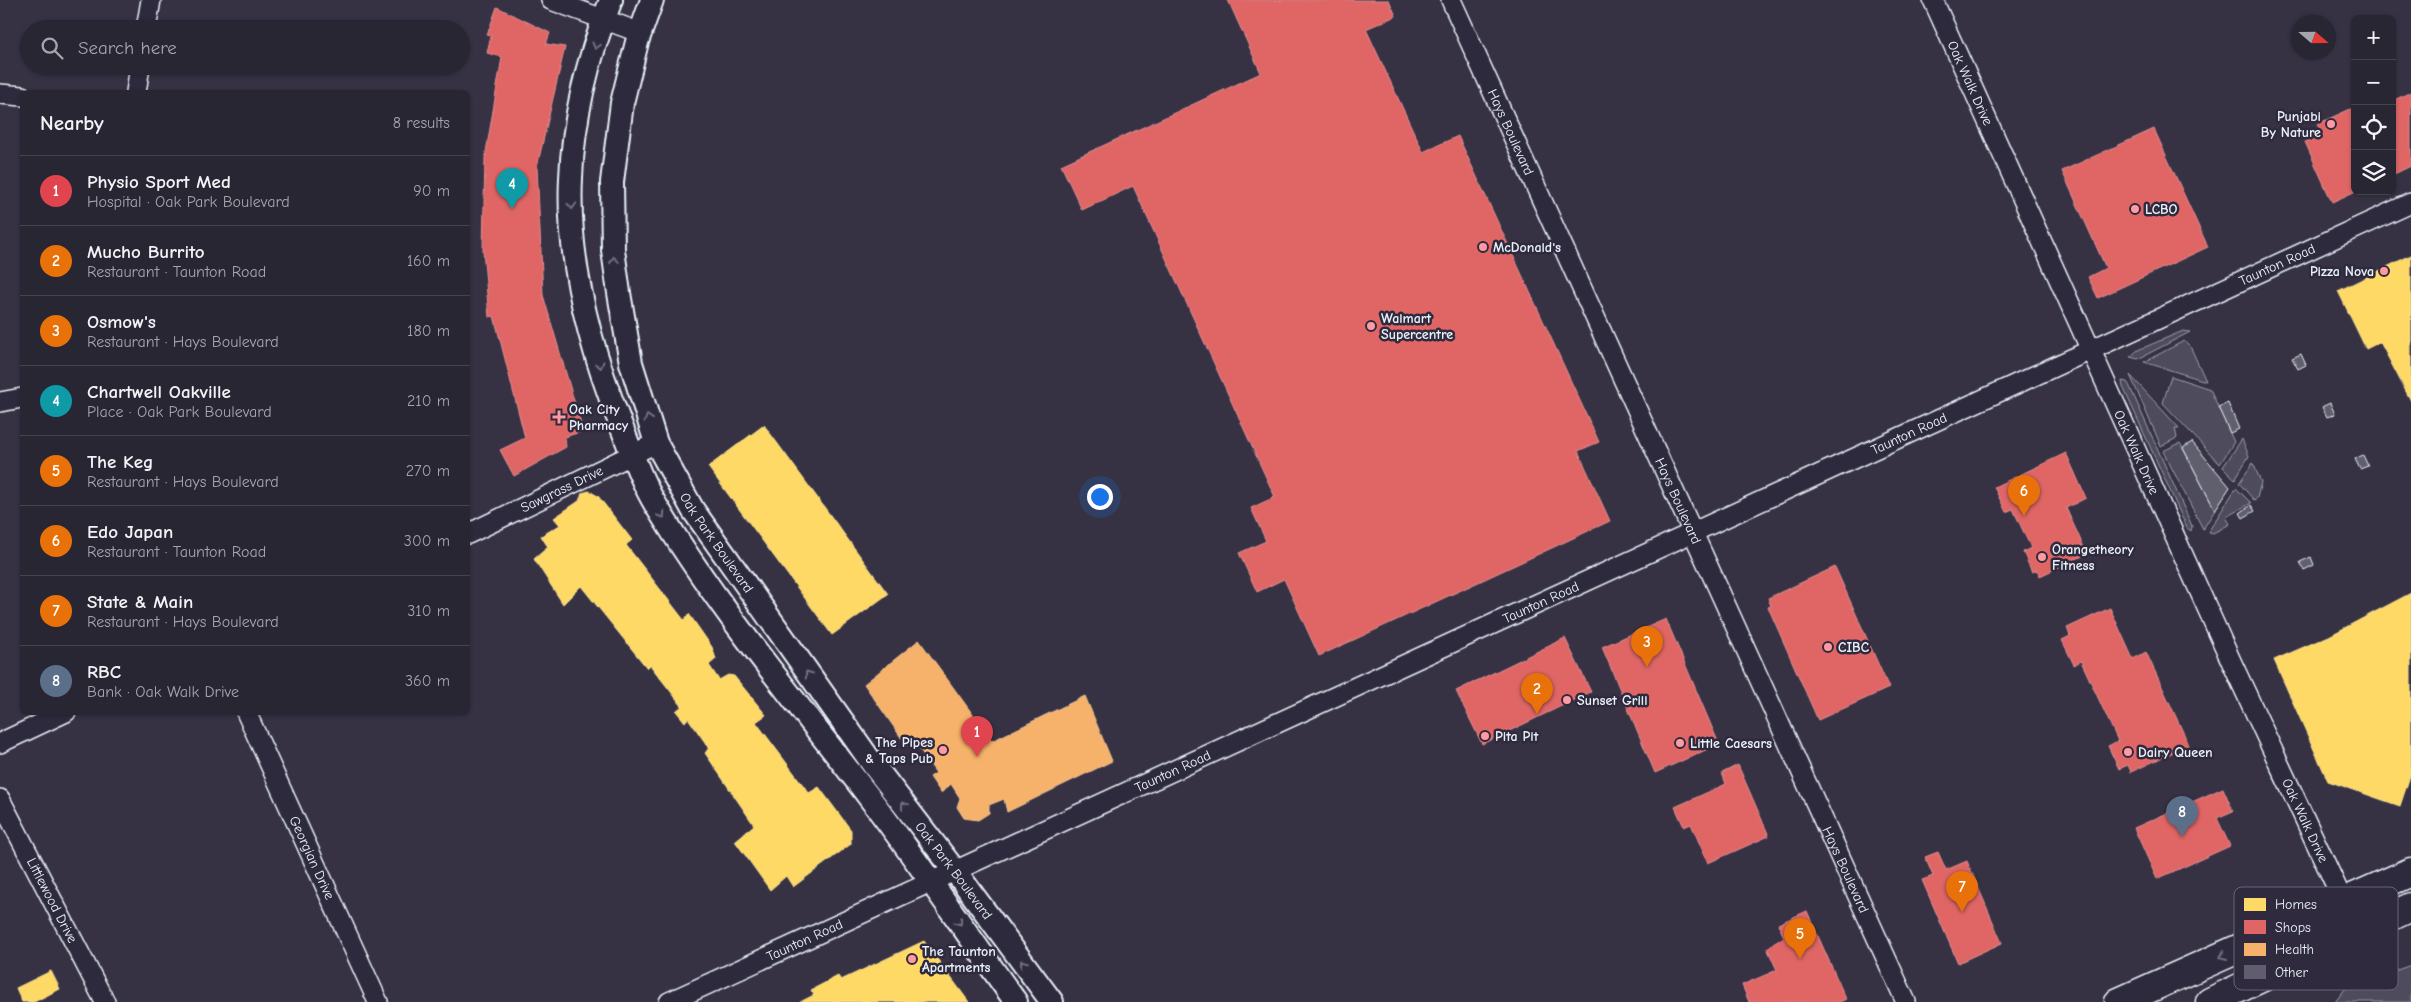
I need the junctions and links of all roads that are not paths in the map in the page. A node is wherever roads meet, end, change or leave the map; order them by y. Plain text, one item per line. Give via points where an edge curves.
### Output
1 (151, 0) edge
2 (551, 0) edge
3 (652, 0) edge
4 (1451, 0) edge
5 (1933, 0) edge
6 (607, 10) edge
7 (148, 20) edge
8 (641, 33) junction
9 (139, 75) edge
10 (136, 90) edge
11 (0, 94) edge
12 (20, 96) edge
13 (2411, 203) edge
14 (2092, 350) junction
15 (20, 398) edge
16 (0, 402) edge
17 (656, 443) junction
18 (632, 454) junction
19 (470, 533) edge
20 (1693, 533) junction
21 (60, 715) edge
22 (247, 715) edge
23 (0, 743) edge
24 (0, 799) edge
25 (955, 871) junction
26 (2411, 872) edge
27 (931, 882) junction
28 (2337, 887) edge
29 (2379, 887) edge
30 (2411, 907) edge
31 (2398, 913) edge
32 (2234, 951) edge
33 (2235, 990) edge
34 (106, 1002) edge
35 (378, 1002) edge
36 (669, 1002) edge
37 (1016, 1002) edge
38 (1052, 1002) edge
39 (1906, 1002) edge
40 (2119, 1002) edge
41 (2210, 1002) edge

1 - 7 street
2 - 6 street
3 - 8 street, Oak Park Boulevard
4 - 20 street, Hays Boulevard
5 - 14 street, Oak Walk Drive
6 - 8 street
6 -> 18 street, Oak Park Boulevard via 582,95 576,131 571,178 573,221 584,312 606,389
17 -> 8 street, Oak Park Boulevard via 631,363 613,250 612,182 622,103
9 - 10 street
11 - 12 street
13 - 14 street, Taunton Road
14 - 20 street, Taunton Road
14 - 28 street, Oak Walk Drive
15 - 16 street
17 - 18 street, Sawgrass Drive
25 -> 17 street, Oak Park Boulevard via 872,763 698,518
18 - 19 street, Sawgrass Drive
18 -> 27 street, Oak Park Boulevard via 655,504 741,632
20 - 25 street, Taunton Road
20 - 39 street, Hays Boulevard
21 - 23 street
22 - 35 street, Georgian Drive
24 - 34 street, Littlewood Drive
25 - 27 street, Taunton Road
38 -> 25 street, Oak Park Boulevard
26 - 29 main road
27 - 36 street, Taunton Road
27 -> 37 street, Oak Park Boulevard
30 - 31 main road
32 -> 40 main road
33 - 41 main road

